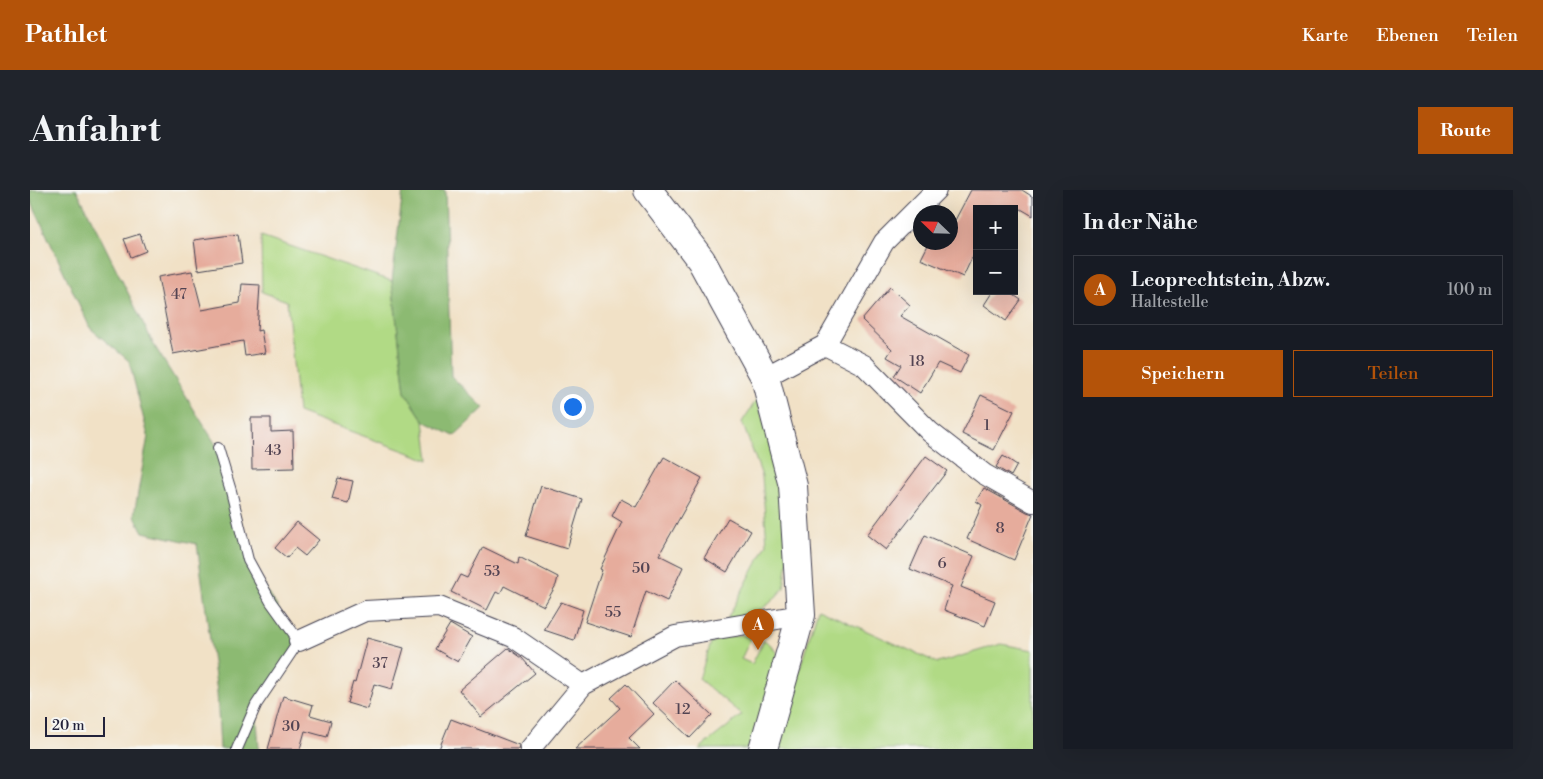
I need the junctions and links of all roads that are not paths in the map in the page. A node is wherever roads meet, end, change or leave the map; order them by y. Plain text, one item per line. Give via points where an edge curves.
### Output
1 (648, 190) edge
2 (936, 190) edge
3 (825, 345) junction
4 (765, 377) junction
5 (218, 448) dead end
6 (1033, 502) edge
7 (801, 615) junction
8 (299, 641) junction
9 (583, 685) junction
10 (238, 749) edge
11 (530, 749) edge
12 (763, 749) edge

1 - 4 street via 701,260
2 - 3 street via 884,242
3 - 4 street
3 - 6 street via 864,365 930,432 984,474
4 - 7 street via 793,486
5 - 8 lane via 248,560 271,602
7 - 9 street via 675,636
7 - 12 street
8 - 9 street via 366,612 439,608 513,638
8 - 10 lane via 256,705
9 - 11 street

